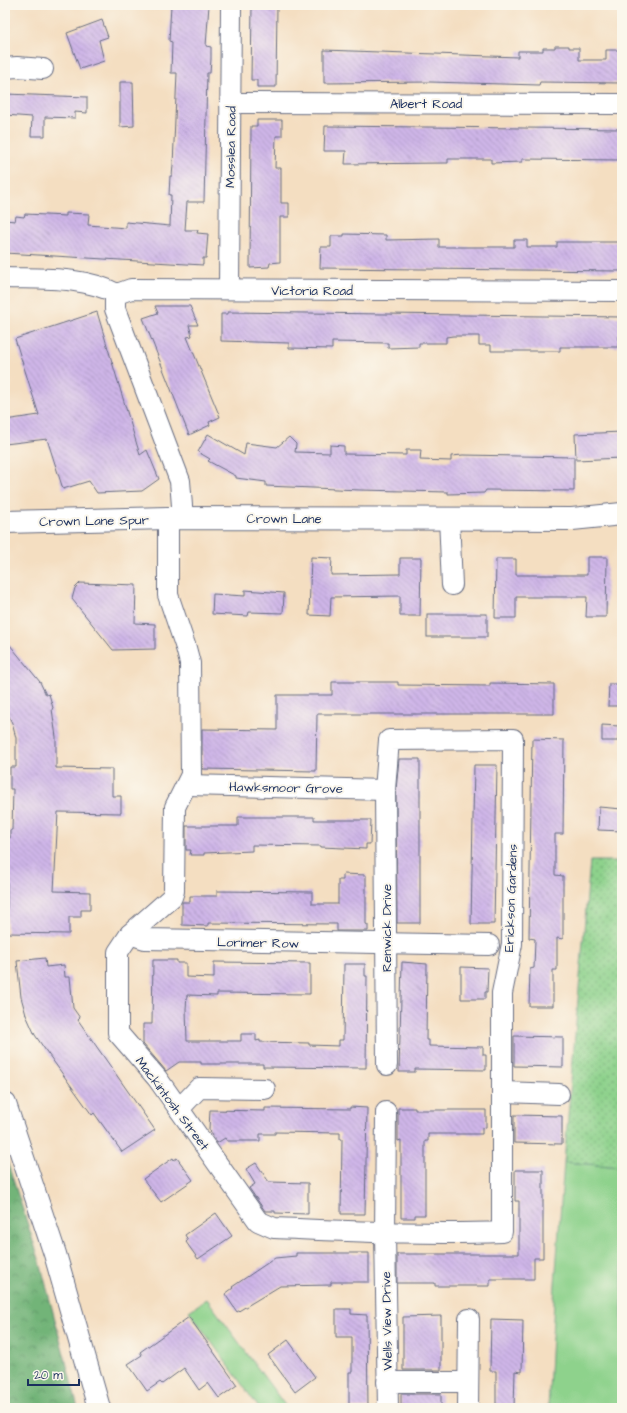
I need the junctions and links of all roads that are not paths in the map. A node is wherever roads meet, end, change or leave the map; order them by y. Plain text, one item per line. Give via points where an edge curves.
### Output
1 (232, 5) edge
2 (5, 68) edge
3 (43, 69) dead end
4 (230, 103) junction
5 (622, 104) edge
6 (5, 278) edge
7 (229, 289) junction
8 (622, 291) edge
9 (117, 294) junction
10 (622, 514) edge
11 (176, 518) junction
12 (449, 518) junction
13 (5, 522) edge
14 (452, 585) dead end
15 (187, 785) junction
16 (385, 790) junction
17 (130, 934) junction
18 (387, 944) junction
19 (489, 945) dead end
20 (387, 1065) dead end
21 (265, 1089) dead end
22 (502, 1092) junction
23 (559, 1094) dead end
24 (5, 1104) edge
25 (179, 1109) junction
26 (386, 1112) dead end
27 (385, 1233) junction
28 (469, 1319) dead end
29 (387, 1382) junction
30 (468, 1382) junction
31 (99, 1408) edge
32 (388, 1408) edge
33 (468, 1408) edge

1 - 4 street, Mosslea Road
2 - 3 street via 17,66
4 - 5 street, Albert Road
4 - 7 street, Mosslea Road
6 - 9 street via 85,283 104,287
7 - 8 street, Victoria Road
7 - 9 street, Victoria Road via 131,289
9 - 11 street via 115,309 180,481
10 - 12 street, Crown Lane via 572,519
11 - 12 street, Crown Lane
11 - 13 street, Crown Lane Spur
11 - 15 street, Mackintosh Street via 168,595 190,663 191,775
12 - 14 street
15 - 16 street, Hawksmoor Grove
15 - 17 street, Mackintosh Street via 175,807 172,897
16 - 18 street, Renwick Drive
16 - 22 street, Erickson Gardens via 389,740 513,739 512,944 502,992
17 - 18 street, Lorimer Row via 145,939
17 - 25 street, Mackintosh Street via 118,952 118,1033 157,1078
18 - 19 street, Lorimer Row
18 - 20 street, Renwick Drive
21 - 25 street via 199,1088
22 - 23 street
22 - 27 street, Erickson Gardens via 502,1232
24 - 31 street via 55,1254
25 - 27 street, Mackintosh Street via 258,1221 274,1228
26 - 27 street
27 - 29 street, Wells View Drive
28 - 30 street
29 - 30 street
29 - 32 street, Wells View Drive
30 - 33 street

